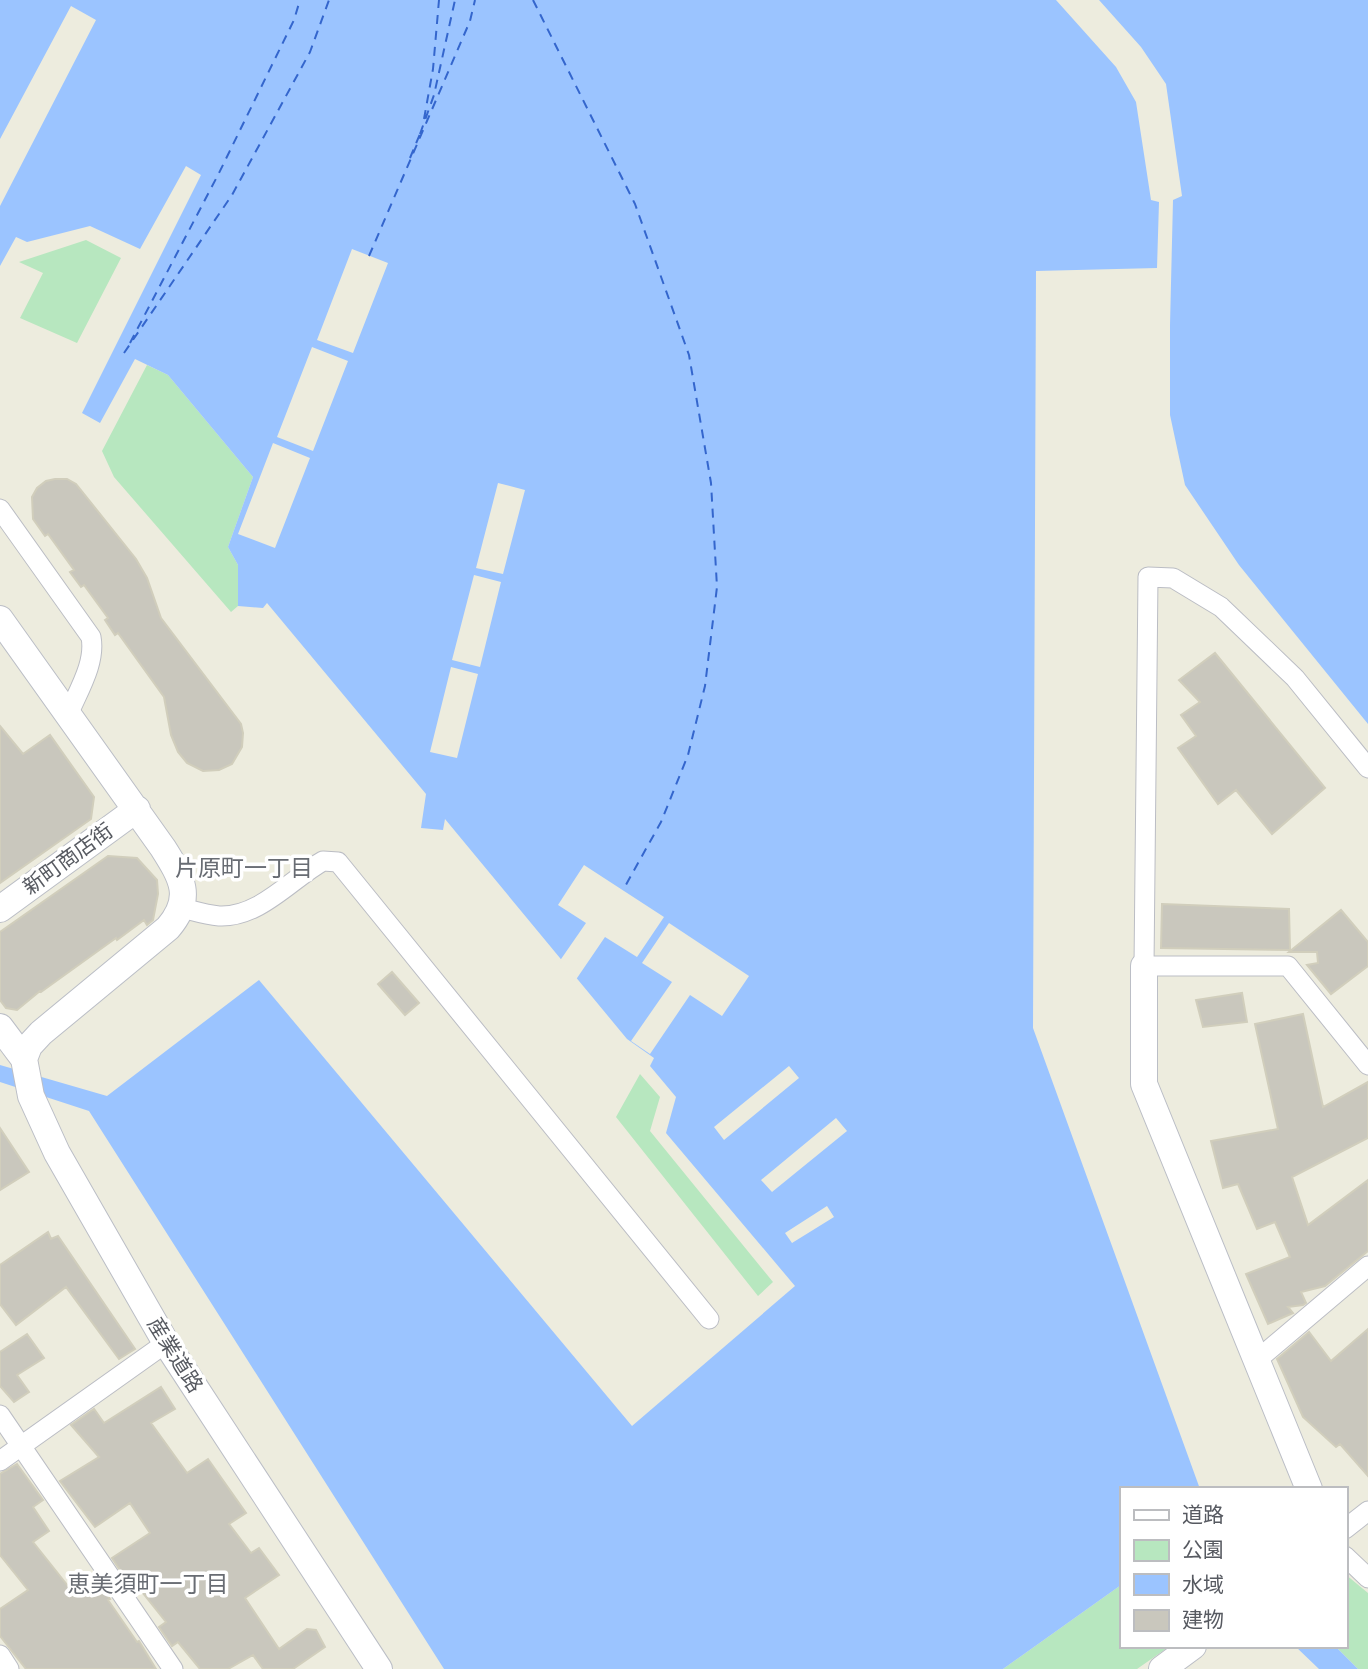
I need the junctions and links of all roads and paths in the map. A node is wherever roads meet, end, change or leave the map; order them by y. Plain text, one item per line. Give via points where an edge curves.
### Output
1 (0, 509) edge
2 (0, 619) edge
3 (68, 715) junction
4 (1368, 768) edge
5 (137, 809) junction
6 (182, 908) junction
7 (0, 909) edge
8 (1144, 966) junction
9 (0, 1027) edge
10 (24, 1059) junction
11 (1368, 1065) edge
12 (1368, 1266) edge
13 (709, 1319) dead end
14 (166, 1343) junction
15 (1257, 1360) junction
16 (0, 1415) edge
17 (20, 1445) junction
18 (0, 1461) edge
19 (1308, 1487) edge
20 (1368, 1511) edge
21 (1347, 1527) edge
22 (1347, 1558) edge
23 (1368, 1578) edge
24 (0, 1655) edge
25 (9, 1669) edge
26 (173, 1669) edge
27 (379, 1669) edge

1 - 3 street via 91,637 90,662
2 - 3 street
3 - 5 street
4 - 8 street via 1295,678 1221,607 1173,578 1148,577
5 - 6 street via 183,884
5 - 7 street, 新町商店街
6 - 10 street via 157,938 41,1033
6 - 13 street via 220,916 243,912 323,861 338,862
8 - 11 street via 1288,966
8 - 15 street via 1144,1084
9 - 10 street, 産業道路
10 - 14 street, 産業道路 via 31,1096 57,1153
12 - 15 street
14 - 17 street
14 - 27 street, 産業道路
15 - 19 street
16 - 17 street
17 - 18 street
17 - 26 street
20 - 21 street
22 - 23 street
24 - 25 street

